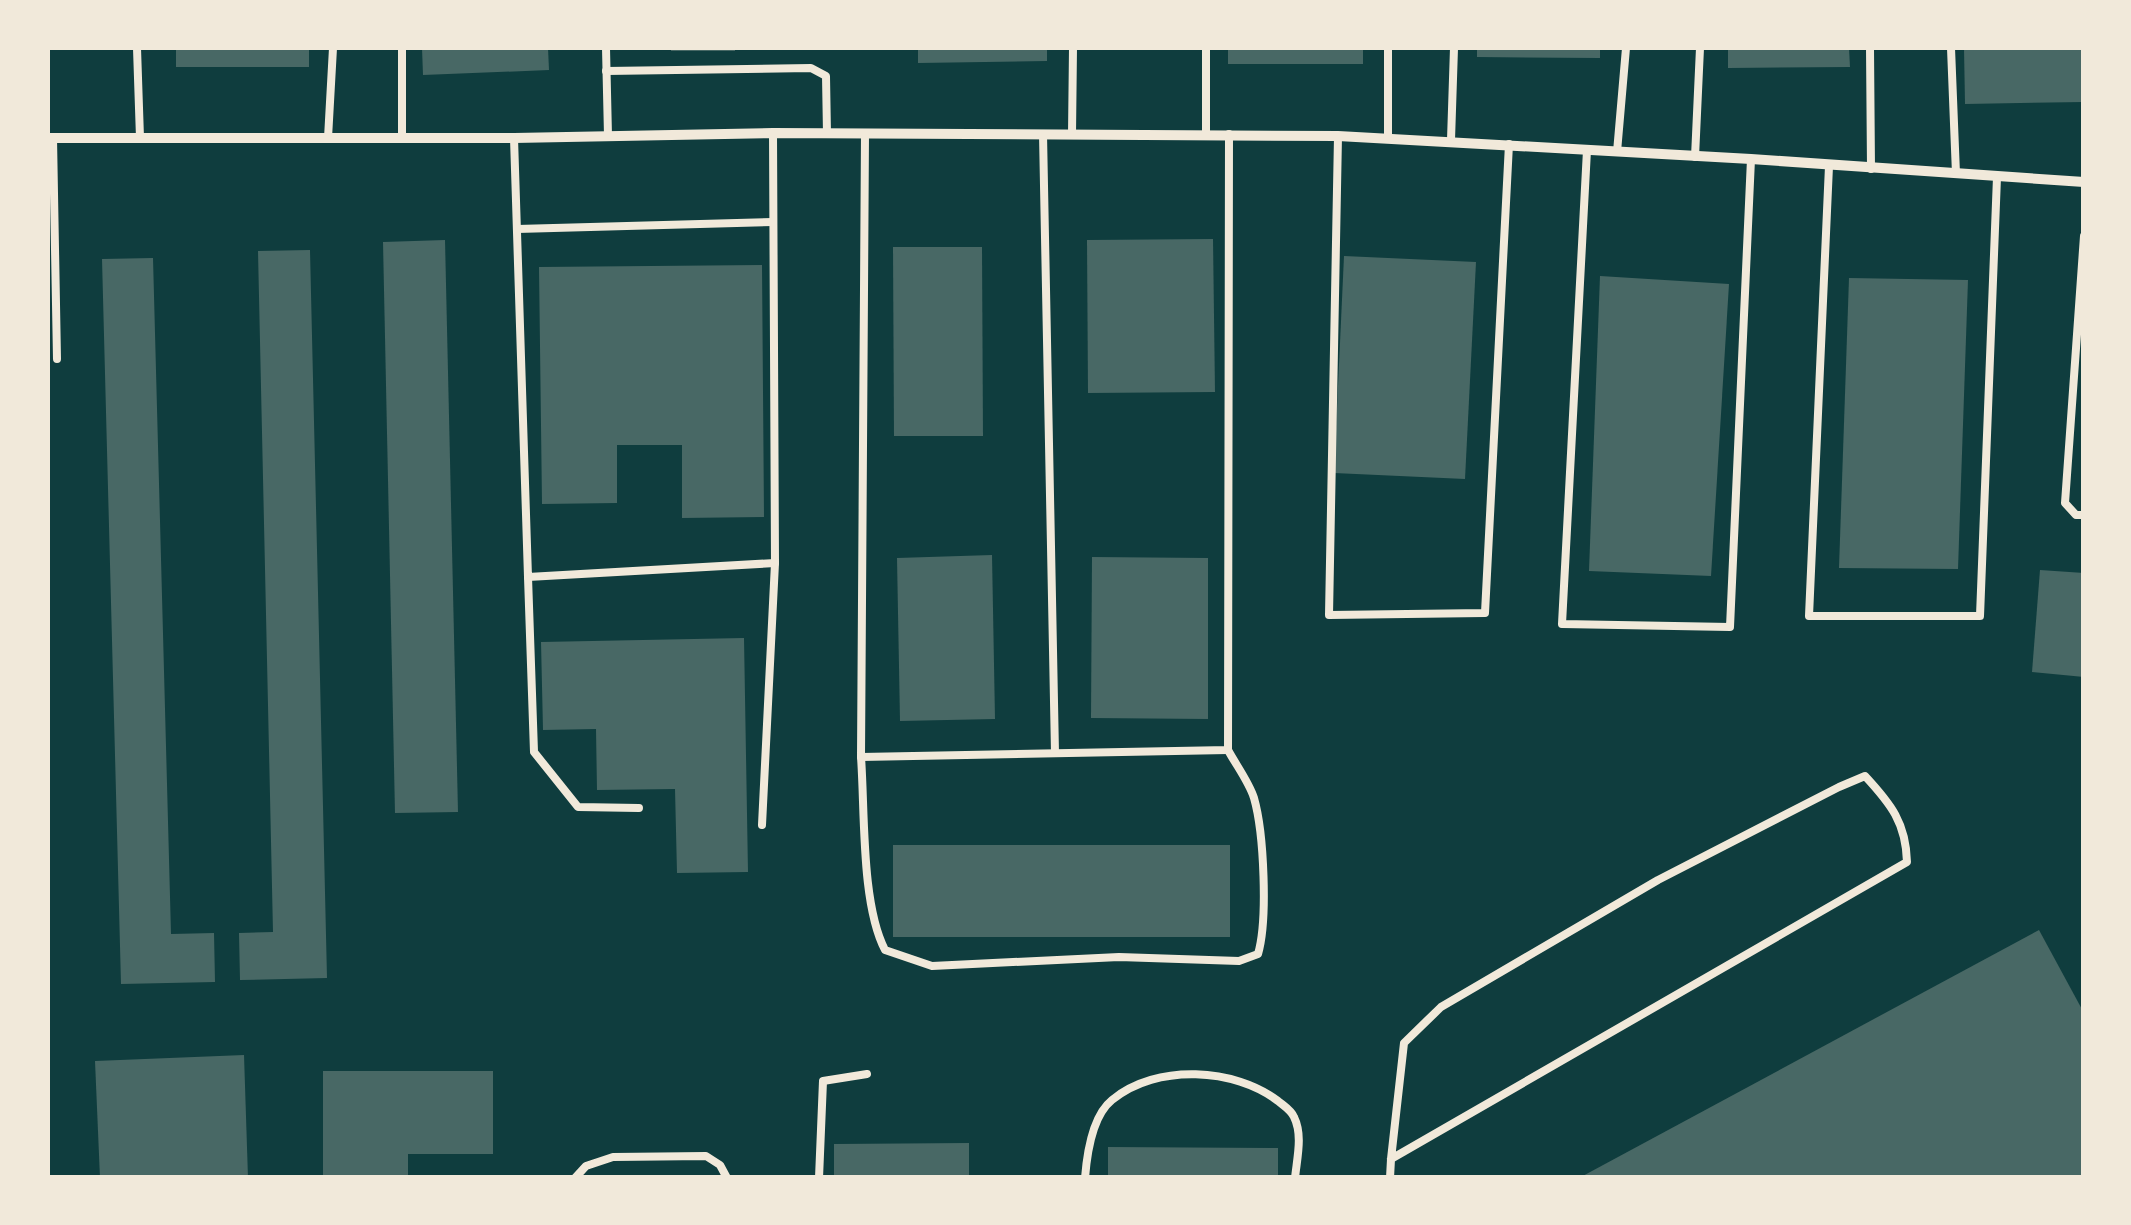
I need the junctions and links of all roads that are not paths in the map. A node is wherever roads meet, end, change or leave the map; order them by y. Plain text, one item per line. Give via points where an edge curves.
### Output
1 (138, 48) edge
2 (333, 48) edge
3 (402, 48) edge
4 (606, 48) edge
5 (1073, 48) edge
6 (1206, 48) edge
7 (1388, 48) edge
8 (1454, 48) edge
9 (1626, 48) edge
10 (1700, 48) edge
11 (1870, 48) edge
12 (1951, 48) edge
13 (606, 71) junction
14 (773, 132) junction
15 (827, 134) junction
16 (865, 134) junction
17 (1043, 134) junction
18 (1072, 134) junction
19 (1206, 134) junction
20 (1229, 134) junction
21 (608, 136) junction
22 (1338, 136) junction
23 (1388, 137) junction
24 (50, 138) edge
25 (140, 138) junction
26 (328, 138) junction
27 (402, 138) junction
28 (514, 138) junction
29 (1451, 140) junction
30 (1509, 144) junction
31 (1588, 150) junction
32 (1616, 152) junction
33 (1695, 157) junction
34 (1751, 159) junction
35 (1830, 166) junction
36 (1871, 169) junction
37 (1956, 174) junction
38 (1997, 177) junction
39 (2084, 182) edge
40 (774, 222) junction
41 (517, 229) junction
42 (2084, 236) edge
43 (57, 359) dead end
44 (2084, 515) edge
45 (775, 564) junction
46 (528, 577) junction
47 (1228, 750) junction
48 (1055, 753) junction
49 (861, 757) junction
50 (639, 808) dead end
51 (762, 825) dead end
52 (867, 1074) dead end
53 (1391, 1159) junction
54 (575, 1178) edge
55 (727, 1178) edge
56 (818, 1178) edge
57 (1085, 1178) edge
58 (1296, 1178) edge
59 (1390, 1178) edge

1 - 25 lane
2 - 26 lane
3 - 27 lane
4 - 13 lane
5 - 18 lane
6 - 19 lane
7 - 23 lane
8 - 29 lane
9 - 32 lane
10 - 33 lane
11 - 36 lane
12 - 37 lane
13 - 15 lane via 811,68 826,76
13 - 21 lane
14 - 15 street
14 - 21 street
14 - 40 lane
15 - 16 street
16 - 17 street
16 - 49 lane
17 - 18 street
17 - 48 lane
18 - 19 street
19 - 20 street
20 - 22 street
20 - 47 lane
21 - 28 street
22 - 23 street
22 - 30 lane via 1329,614 1485,613
23 - 29 street
24 - 25 street
24 - 43 lane
25 - 26 street
26 - 27 street
27 - 28 street
28 - 41 lane
29 - 30 street
30 - 31 street
31 - 32 street
31 - 34 lane via 1562,624 1730,627
32 - 33 street
33 - 34 street
34 - 35 street
35 - 36 street
35 - 38 lane via 1809,616 1980,616
36 - 37 street
37 - 38 street
38 - 39 street
40 - 41 lane
40 - 45 lane
41 - 46 lane
42 - 44 lane via 2065,503
45 - 46 lane
45 - 51 lane
46 - 50 lane via 534,752 578,807
47 - 48 lane
47 - 49 lane via 1254,796 1260,841 1264,934 1258,954 1239,961 1119,957 932,966 885,950 870,891
48 - 49 lane
52 - 56 lane via 823,1080
53 - 53 lane via 1907,862 1906,837 1889,802 1865,776 1839,786 1658,880 1441,1007 1404,1042
53 - 59 lane
54 - 55 lane via 613,1156 706,1156
57 - 58 lane via 1096,1124 1109,1102 1156,1079 1192,1074 1227,1077 1265,1091 1294,1113

